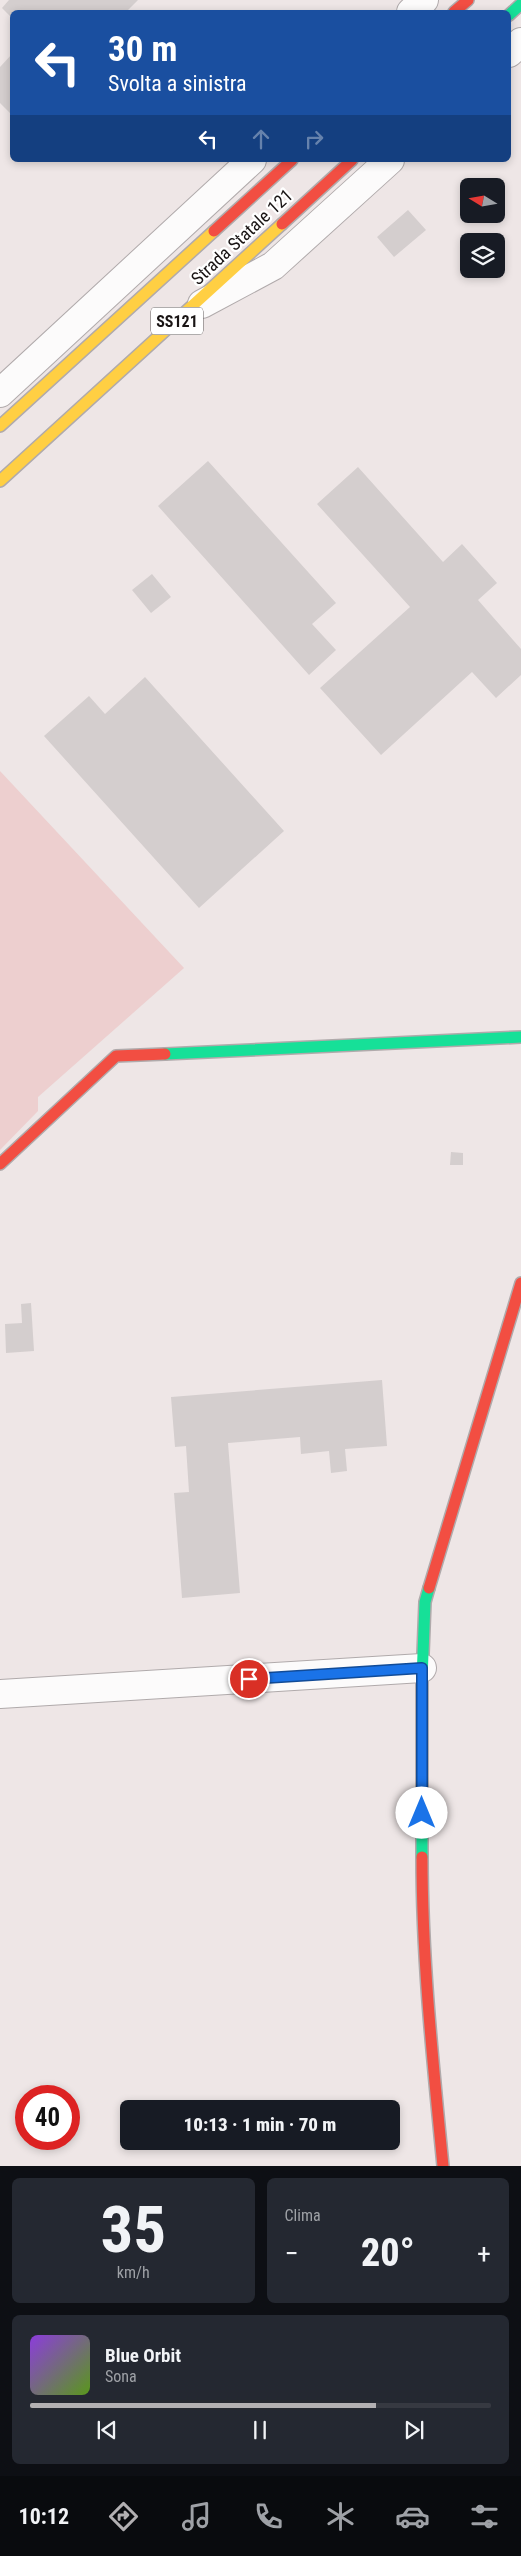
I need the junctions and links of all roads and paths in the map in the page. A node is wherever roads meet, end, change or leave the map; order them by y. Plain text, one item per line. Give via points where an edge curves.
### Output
1 (424, 0) edge
2 (468, 0) edge
3 (521, 4) edge
4 (413, 10) edge
5 (456, 10) edge
6 (511, 13) edge
7 (521, 42) edge
8 (511, 51) edge
9 (250, 162) edge
10 (290, 162) edge
11 (350, 162) edge
12 (388, 162) edge
13 (189, 310) junction
14 (0, 393) edge
15 (0, 426) edge
16 (0, 481) edge
17 (521, 1036) edge
18 (0, 1164) edge
19 (521, 1283) edge
20 (422, 1668) junction
21 (0, 1694) edge
22 (443, 2166) edge

1 - 4 street
2 - 5 street
3 - 6 street
7 - 8 street
9 - 14 street
10 - 15 street, Strada Statale 121 / SS121
11 - 13 street, Strada Statale 121 / SS121
12 - 13 street via 272,266
13 - 16 street, Strada Statale 121 / SS121
17 - 18 street via 116,1056
19 - 20 street via 425,1602
20 - 21 street
20 - 22 street via 422,1908 428,2017

